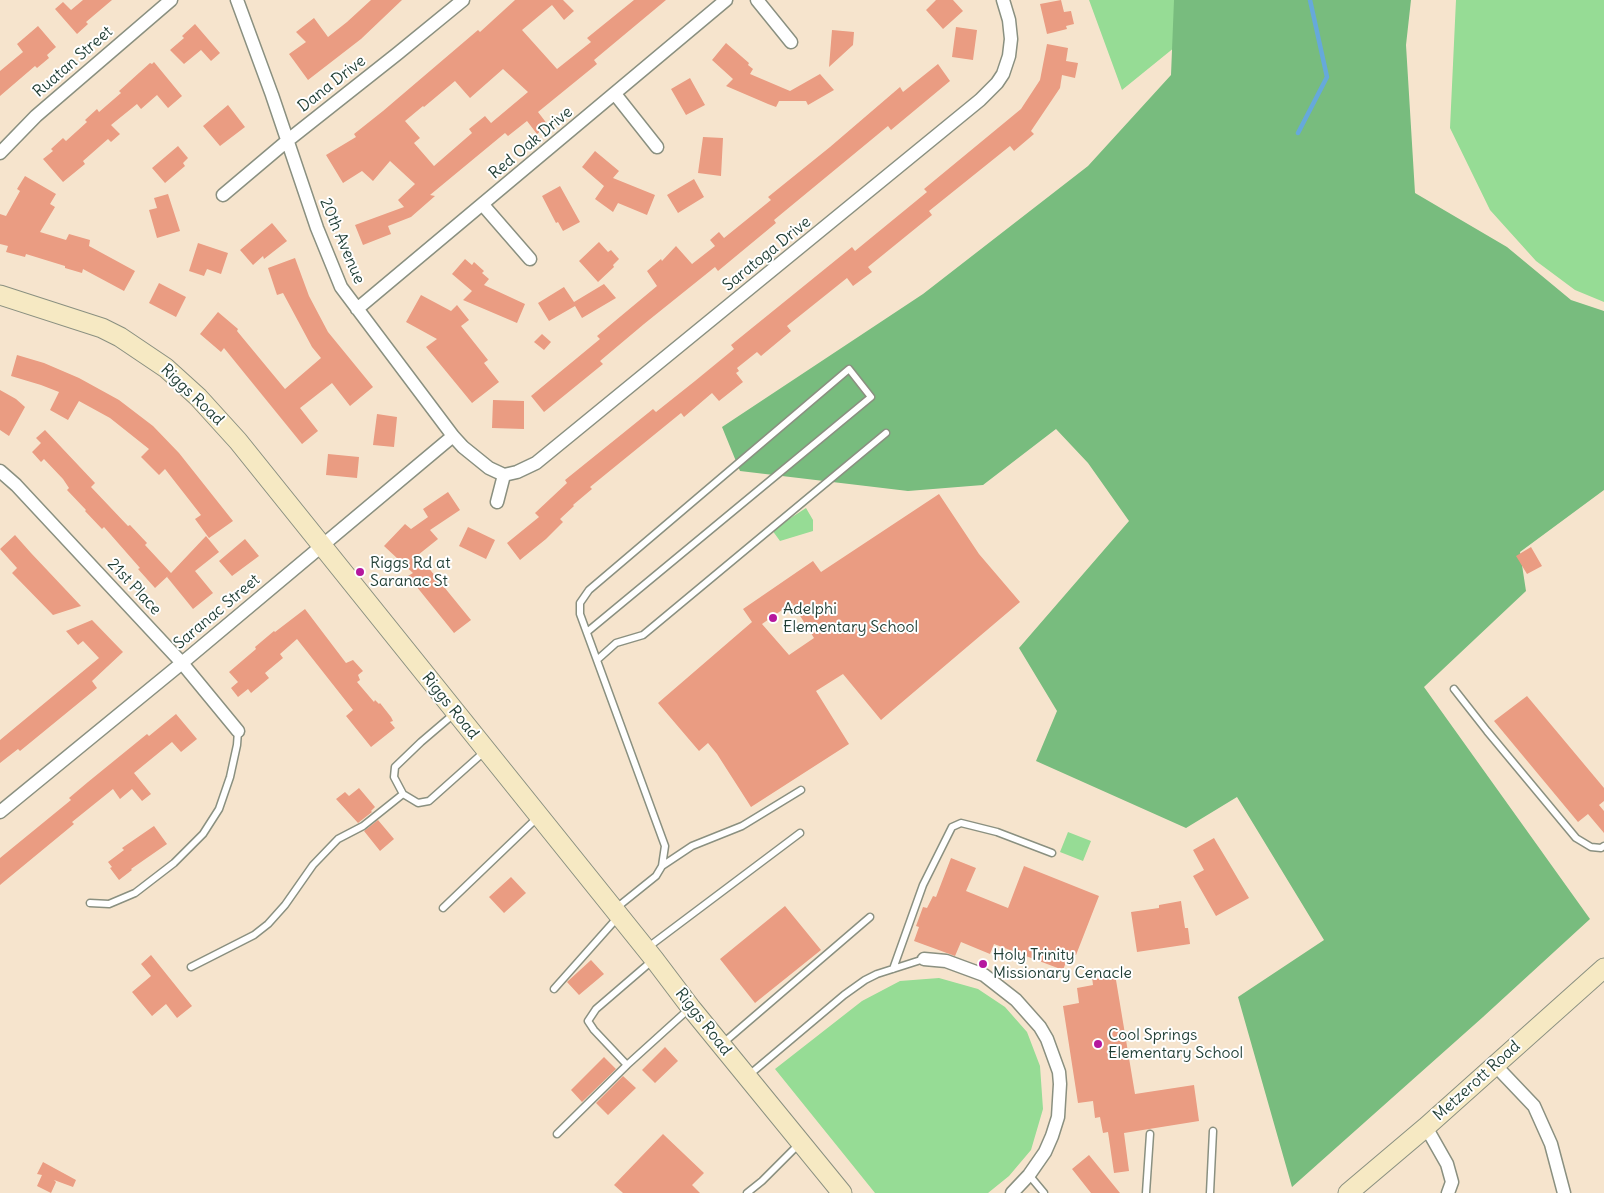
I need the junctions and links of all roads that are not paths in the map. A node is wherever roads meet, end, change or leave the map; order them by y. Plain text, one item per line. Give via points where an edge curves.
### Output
1 (171, 0) edge
2 (237, 0) edge
3 (463, 0) edge
4 (726, 0) edge
5 (758, 0) edge
6 (1003, 0) edge
7 (791, 42) dead end
8 (615, 94) junction
9 (286, 141) junction
10 (657, 147) dead end
11 (0, 152) edge
12 (223, 195) dead end
13 (483, 204) junction
14 (530, 259) dead end
15 (0, 295) edge
16 (357, 309) junction
17 (886, 433) dead end
18 (453, 436) junction
19 (0, 471) edge
20 (504, 475) junction
21 (496, 502) dead end
22 (321, 545) junction
23 (587, 632) junction
24 (597, 660) junction
25 (182, 663) junction
26 (1454, 689) dead end
27 (456, 713) junction
28 (238, 731) joint
29 (486, 750) junction
30 (801, 790) dead end
31 (403, 794) junction
32 (0, 812) edge
33 (538, 816) junction
34 (800, 833) dead end
35 (1604, 846) edge
36 (1052, 853) dead end
37 (662, 866) junction
38 (90, 903) dead end
39 (442, 908) dead end
40 (616, 913) junction
41 (870, 917) dead end
42 (650, 954) junction
43 (924, 959) joint
44 (191, 967) dead end
45 (1604, 968) edge
46 (893, 969) junction
47 (554, 989) dead end
48 (691, 1008) junction
49 (721, 1045) junction
50 (627, 1065) junction
51 (1495, 1065) junction
52 (746, 1077) junction
53 (1426, 1127) junction
54 (1213, 1132) dead end
55 (557, 1134) dead end
56 (1150, 1134) dead end
57 (800, 1143) junction
58 (1029, 1175) junction
59 (747, 1193) edge
60 (842, 1193) edge
61 (1012, 1193) edge
62 (1044, 1193) edge
63 (1146, 1193) edge
64 (1210, 1193) edge
65 (1348, 1193) edge
66 (1448, 1193) edge
67 (1564, 1193) edge

1 - 11 street, Ruatan Street via 36,116
2 - 9 street, 20th Avenue
3 - 9 street, Dana Drive
4 - 8 street, Red Oak Drive
5 - 7 street
6 - 20 street, Saratoga Drive via 1009,20 1009,56 1000,78 980,100 536,463
8 - 10 street
8 - 13 street, Red Oak Drive
9 - 12 street, Dana Drive
9 - 16 street, 20th Avenue via 333,271
13 - 14 street
13 - 16 street, Red Oak Drive
15 - 22 main road, Riggs Road via 102,328 120,336 166,368 238,441
16 - 18 street, 20th Avenue
17 - 24 lane via 643,635 616,643
18 - 20 street, 20th Avenue via 488,468
18 - 22 street, Saranac Street
19 - 25 street, 21st Place
20 - 21 street
22 - 25 street, Saranac Street
22 - 27 main road, Riggs Road
23 - 23 lane via 580,614 580,603 590,590 849,369 871,397
23 - 24 lane
24 - 37 lane via 665,846
25 - 28 street, 21st Place
25 - 32 street, Saranac Street
26 - 35 lane via 1576,838 1591,847
27 - 29 main road, Riggs Road
27 - 31 lane via 396,767 394,778
28 - 38 lane via 230,777 219,809 202,834 174,862 135,893 109,904
29 - 31 lane via 429,801 418,803
29 - 33 main road, Riggs Road
30 - 37 lane via 742,826 692,846
31 - 44 lane via 363,826 338,839 268,924 254,935
33 - 39 lane
33 - 40 main road, Riggs Road
34 - 42 lane
36 - 46 lane via 997,832 961,824 952,827 924,885
37 - 40 lane via 656,876
40 - 42 main road, Riggs Road
40 - 47 lane
41 - 49 lane
42 - 48 main road, Riggs Road
42 - 50 lane via 588,1021
43 - 46 lane
43 - 58 street via 946,961 984,975 1016,1000 1047,1039 1059,1072 1058,1117 1045,1152
45 - 51 main road, Metzerott Road
46 - 52 lane via 865,980 844,995
48 - 49 main road, Riggs Road
48 - 50 lane
49 - 52 main road, Riggs Road
50 - 55 lane
51 - 53 main road, Metzerott Road
51 - 67 street via 1534,1106 1551,1144
52 - 57 main road, Riggs Road
53 - 65 main road, Metzerott Road
53 - 66 street via 1447,1164 1452,1182
54 - 64 lane
56 - 63 lane
57 - 59 lane
57 - 60 main road, Riggs Road
58 - 61 street
58 - 62 lane

